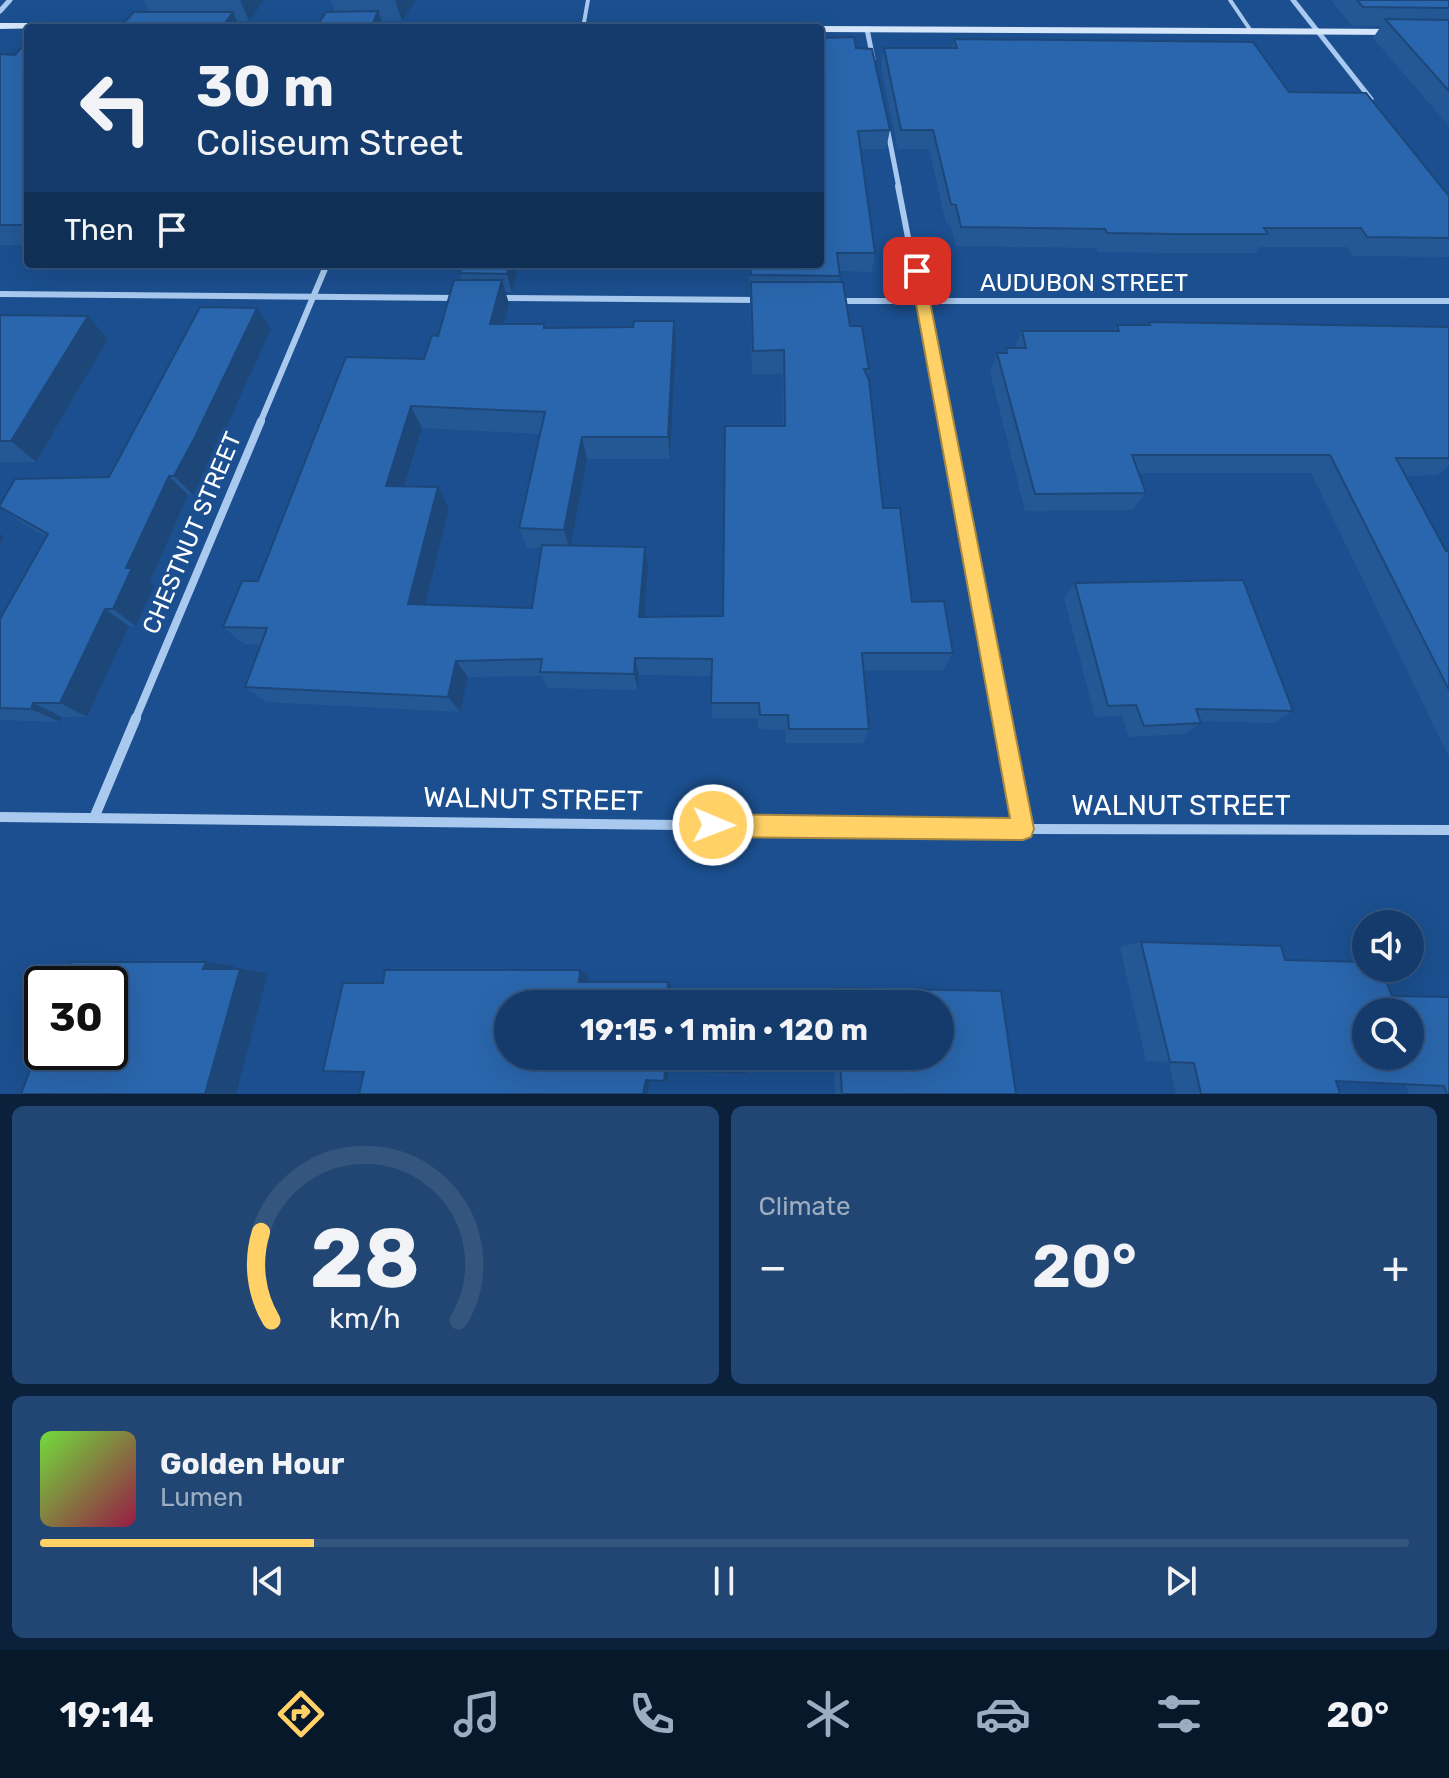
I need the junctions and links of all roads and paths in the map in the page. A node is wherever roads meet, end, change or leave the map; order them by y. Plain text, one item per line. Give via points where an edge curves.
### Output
1 (10, 0) edge
2 (588, 0) edge
3 (1230, 0) edge
4 (1293, 0) edge
5 (0, 11) edge
6 (583, 24) edge
7 (0, 26) edge
8 (24, 26) edge
9 (824, 29) edge
10 (867, 29) junction
11 (1251, 31) junction
12 (1317, 31) junction
13 (1405, 32) edge
14 (876, 75) edge
15 (1374, 102) edge
16 (886, 120) edge
17 (325, 268) edge
18 (0, 294) edge
19 (313, 297) junction
20 (470, 298) edge
21 (485, 298) edge
22 (767, 300) edge
23 (829, 301) edge
24 (923, 301) junction
25 (1449, 301) edge
26 (0, 817) edge
27 (94, 818) junction
28 (1023, 829) junction
29 (1449, 830) edge

1 - 5 street
2 - 6 lane
3 - 11 lane
4 - 12 street
7 - 8 street
9 - 10 street
10 - 11 street
10 - 14 street
11 - 12 street
12 - 13 street
12 - 15 street
16 - 24 street
17 - 19 street, CHESTNUT STREET
18 - 19 street
19 - 20 street
19 - 27 street, CHESTNUT STREET
21 - 22 street
23 - 24 street, AUDUBON STREET
24 - 25 street, AUDUBON STREET
24 - 28 street
26 - 27 street, WALNUT STREET
27 - 28 street, WALNUT STREET
28 - 29 street, WALNUT STREET

